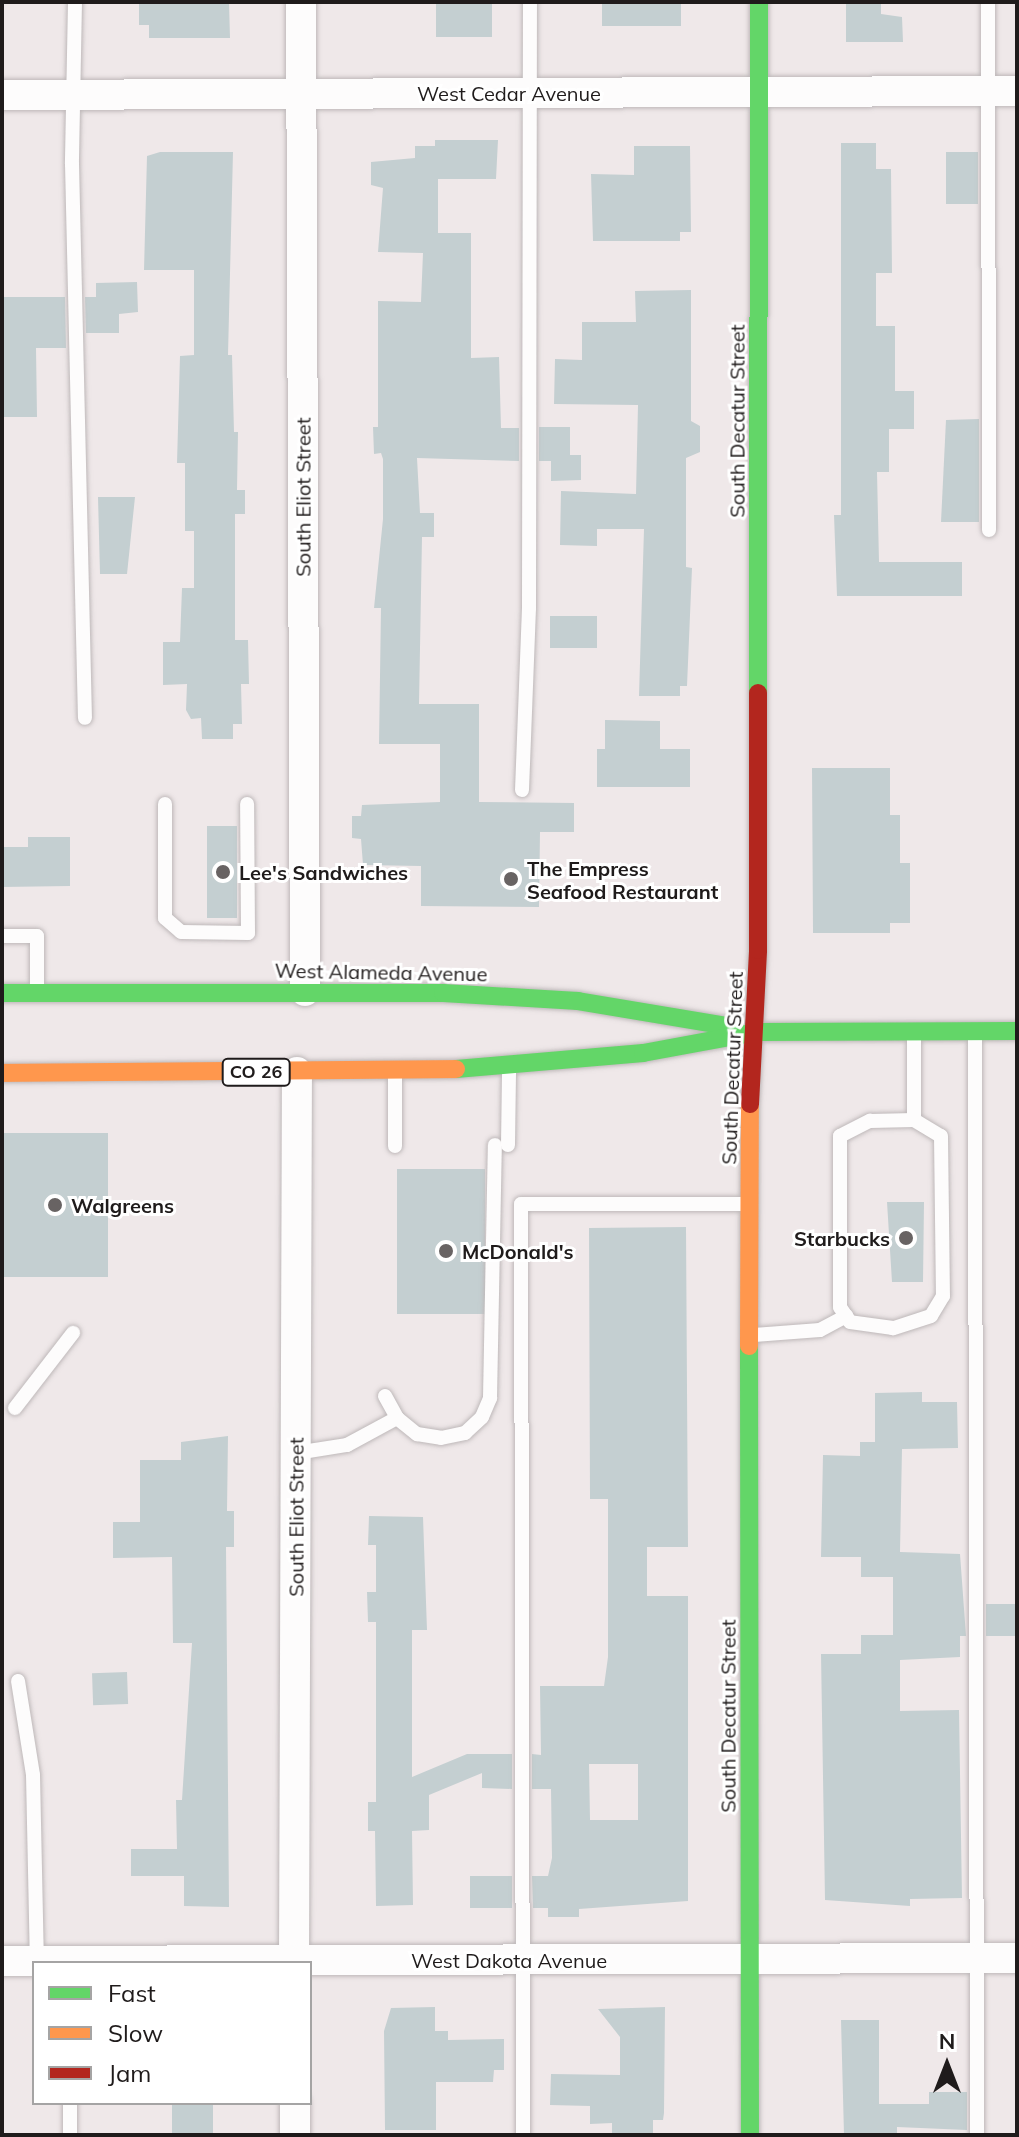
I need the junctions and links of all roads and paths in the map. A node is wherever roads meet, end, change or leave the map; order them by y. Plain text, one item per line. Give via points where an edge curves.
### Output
1 (75, 2) edge
2 (301, 2) edge
3 (530, 2) edge
4 (759, 2) edge
5 (988, 2) edge
6 (1003, 91) edge
7 (760, 92) junction
8 (301, 93) junction
9 (531, 93) junction
10 (74, 94) junction
11 (2, 95) edge
12 (989, 530) dead end
13 (85, 718) dead end
14 (522, 790) dead end
15 (165, 804) dead end
16 (247, 804) dead end
17 (2, 936) edge
18 (305, 991) junction
19 (2, 993) edge
20 (37, 993) junction
21 (914, 1031) junction
22 (975, 1031) junction
23 (1017, 1031) edge
24 (756, 1032) junction
25 (510, 1067) junction
26 (395, 1069) junction
27 (297, 1072) junction
28 (2, 1073) edge
29 (914, 1120) junction
30 (395, 1146) dead end
31 (749, 1204) junction
32 (846, 1316) junction
33 (73, 1333) dead end
34 (750, 1335) junction
35 (385, 1396) dead end
36 (15, 1408) dead end
37 (397, 1418) junction
38 (296, 1453) junction
39 (18, 1681) dead end
40 (977, 1958) junction
41 (1017, 1958) edge
42 (750, 1959) junction
43 (522, 1960) junction
44 (2, 1961) edge
45 (37, 1961) joint
46 (294, 1961) edge
47 (312, 1962) edge
48 (70, 2105) edge
49 (295, 2105) edge
50 (70, 2135) edge
51 (295, 2135) edge
52 (523, 2135) edge
53 (750, 2135) edge
54 (977, 2135) edge

1 - 10 lane
2 - 8 street, South Eliot Street
3 - 9 lane
4 - 7 street, South Decatur Street
5 - 6 lane
6 - 7 street, West Cedar Avenue
6 - 12 lane
7 - 9 street, West Cedar Avenue
7 - 24 street, South Decatur Street
8 - 9 street, West Cedar Avenue
8 - 10 street, West Cedar Avenue
8 - 18 street, South Eliot Street
9 - 14 lane via 529,608
10 - 11 street, West Cedar Avenue
10 - 13 lane
15 - 16 lane via 165,918 181,932 248,933
17 - 20 lane via 37,936
18 - 20 street, West Alameda Avenue / CO 26
18 - 24 street, West Alameda Avenue / CO 26 via 555,999 650,1010
19 - 20 street, West Alameda Avenue / CO 26
21 - 22 street, West Alameda Avenue / CO 26
21 - 24 street, West Alameda Avenue / CO 26
21 - 29 lane
22 - 23 street, West Alameda Avenue / CO 26
22 - 40 lane
24 - 25 street, West Alameda Avenue / CO 26 via 643,1053
24 - 31 street, South Decatur Street
25 - 26 street, West Alameda Avenue / CO 26
25 - 37 lane via 490,1398 482,1417 465,1433 441,1438 417,1434
26 - 27 street, West Alameda Avenue / CO 26
26 - 30 lane
27 - 28 street, West Alameda Avenue / CO 26
27 - 38 street, South Eliot Street
29 - 32 lane via 870,1121 840,1136 840,1307
29 - 32 lane via 941,1136 943,1296 931,1316 893,1328 850,1322
31 - 34 street, South Decatur Street
31 - 43 lane via 521,1204
32 - 34 lane via 820,1330
33 - 36 lane
34 - 42 street, South Decatur Street
35 - 37 lane
37 - 38 lane via 347,1445
38 - 46 street, South Eliot Street
39 - 45 lane via 33,1775
40 - 41 street, West Dakota Avenue
40 - 42 street, West Dakota Avenue
40 - 54 lane
42 - 43 street, West Dakota Avenue
42 - 53 street, South Decatur Street
43 - 47 street, West Dakota Avenue
43 - 52 lane
44 - 45 street, West Dakota Avenue
48 - 50 lane
49 - 51 street

